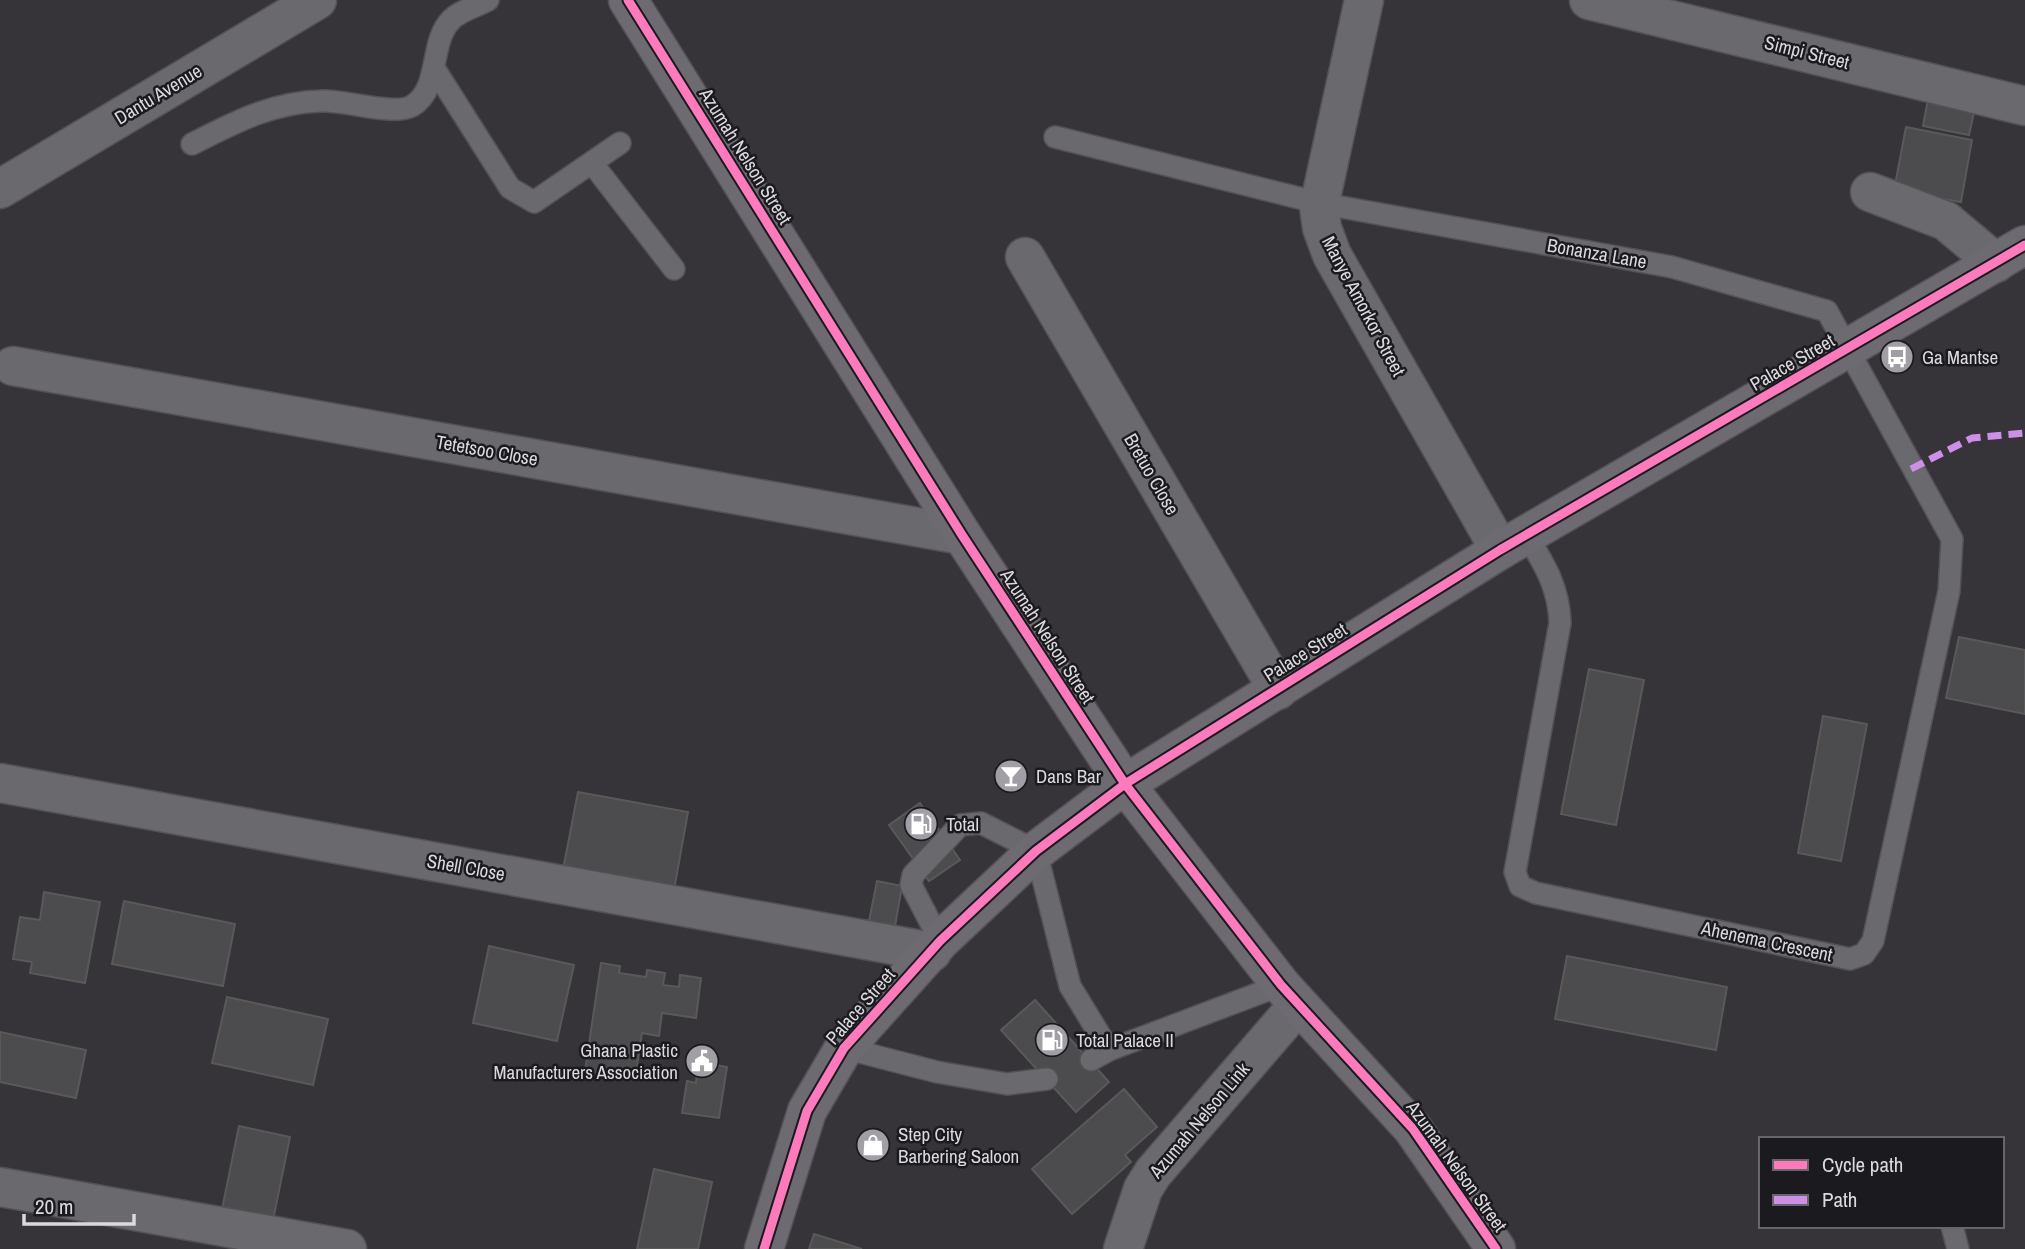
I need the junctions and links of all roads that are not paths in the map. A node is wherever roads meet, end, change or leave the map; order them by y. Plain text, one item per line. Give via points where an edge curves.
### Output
1 (317, 0) edge
2 (488, 0) edge
3 (628, 0) edge
4 (1364, 0) edge
5 (1589, 0) edge
6 (1652, 6) edge
7 (434, 68) junction
8 (2025, 106) edge
9 (1055, 137) dead end
10 (620, 143) dead end
11 (192, 144) dead end
12 (592, 163) junction
13 (0, 189) edge
14 (1870, 192) dead end
15 (1320, 203) junction
16 (2010, 254) edge
17 (1025, 257) dead end
18 (674, 269) dead end
19 (1847, 351) junction
20 (13, 366) dead end
21 (962, 535) junction
22 (1513, 543) junction
23 (1278, 690) junction
24 (0, 783) edge
25 (1125, 784) junction
26 (1036, 851) junction
27 (936, 947) junction
28 (1289, 995) junction
29 (844, 1048) junction
30 (1046, 1080) dead end
31 (0, 1186) edge
32 (1953, 1228) edge
33 (347, 1249) edge
34 (764, 1249) edge
35 (1123, 1249) edge
36 (1496, 1249) edge
37 (1958, 1249) edge

1 - 13 street, Dantu Avenue
2 - 7 lane via 451,19
3 - 21 street, Azumah Nelson Street
4 - 15 street, Manye Amorkor Street
5 - 6 street, Simpi Street
6 - 8 street, Simpi Street
7 - 11 lane via 424,93 411,106 394,110 323,100 288,104 249,114
7 - 12 lane via 520,197 534,202
9 - 15 lane, Bonanza Lane
10 - 12 lane
12 - 18 lane
14 - 16 street via 1946,221
15 - 19 lane, Bonanza Lane via 1672,267 1827,312
15 - 22 street, Manye Amorkor Street via 1322,228 1332,255
16 - 19 street, Palace Street
17 - 23 street, Bretuo Close
19 - 22 street, Palace Street
19 - 22 lane, Ahenema Crescent via 1952,539 1953,558 1873,941 1858,958 1536,893 1520,886 1515,872 1560,623 1551,576
20 - 21 street, Tetetsoo Close
21 - 25 street, Azumah Nelson Street
22 - 23 street, Palace Street
23 - 25 street, Palace Street
24 - 27 street, Shell Close
25 - 26 street, Palace Street
25 - 28 street, Azumah Nelson Street
26 - 27 street, Palace Street
26 - 27 lane via 981,823 960,825 913,875 911,885
26 - 28 lane via 1070,986 1100,1055
27 - 29 street, Palace Street
28 - 35 street, Azumah Nelson Link via 1153,1173
28 - 36 street, Azumah Nelson Street via 1413,1129
29 - 30 lane via 1007,1084
29 - 34 street, Palace Street via 807,1111
31 - 33 street
32 - 37 lane

